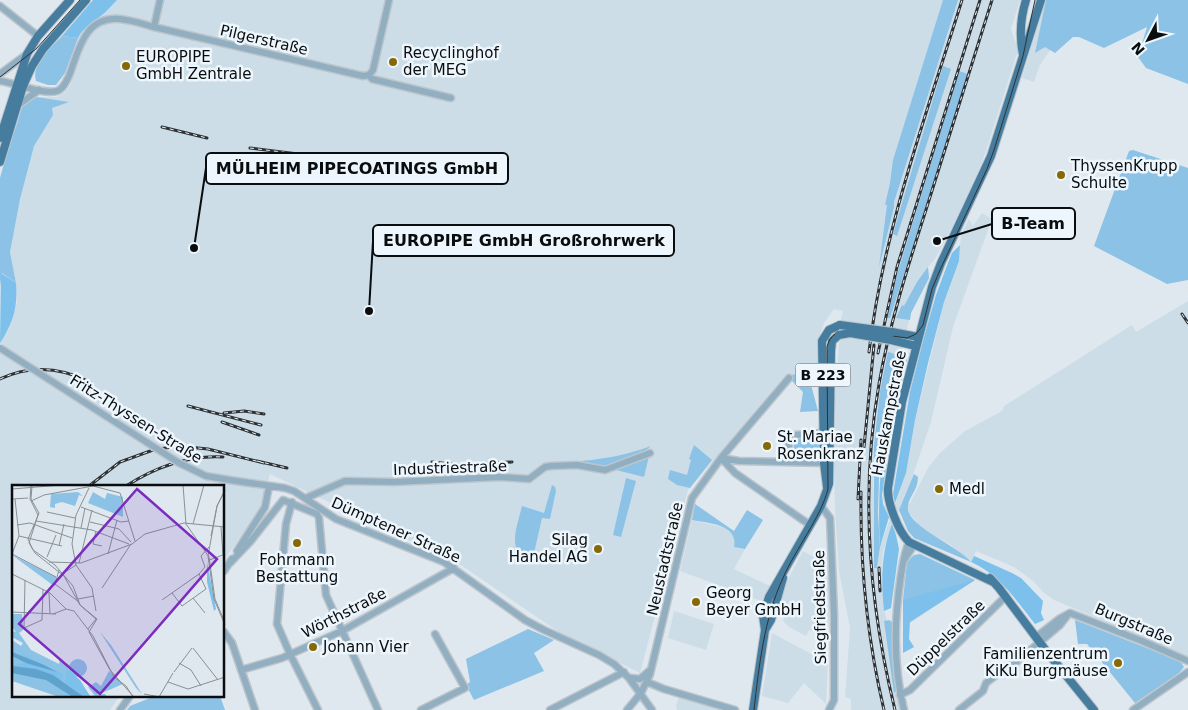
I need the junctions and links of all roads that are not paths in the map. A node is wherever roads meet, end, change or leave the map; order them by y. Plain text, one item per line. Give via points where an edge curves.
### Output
1 (70, 0) edge
2 (86, 0) edge
3 (160, 0) edge
4 (389, 0) edge
5 (1026, 0) edge
6 (1041, 0) edge
7 (0, 6) edge
8 (154, 27) junction
9 (38, 36) junction
10 (26, 54) junction
11 (1023, 54) junction
12 (0, 74) edge
13 (369, 75) junction
14 (0, 81) edge
15 (19, 85) junction
16 (39, 90) junction
17 (451, 98) dead end
18 (18, 105) junction
19 (0, 138) edge
20 (0, 162) edge
21 (892, 336) junction
22 (917, 341) junction
23 (0, 348) edge
24 (789, 378) dead end
25 (824, 433) junction
26 (650, 453) dead end
27 (721, 458) junction
28 (739, 461) junction
29 (789, 462) junction
30 (824, 463) junction
31 (736, 473) junction
32 (269, 486) junction
33 (827, 487) junction
34 (306, 498) junction
35 (292, 502) junction
36 (824, 508) junction
37 (810, 524) junction
38 (911, 543) junction
39 (230, 563) junction
40 (454, 568) junction
41 (225, 570) edge
42 (1006, 596) junction
43 (342, 631) junction
44 (225, 633) edge
45 (435, 634) dead end
46 (1038, 640) junction
47 (290, 654) junction
48 (1188, 661) edge
49 (652, 668) junction
50 (241, 670) junction
51 (624, 672) junction
52 (1188, 672) edge
53 (629, 678) junction
54 (647, 682) junction
55 (641, 693) junction
56 (900, 695) junction
57 (129, 698) edge
58 (120, 710) edge
59 (255, 710) edge
60 (318, 710) edge
61 (378, 710) edge
62 (421, 710) edge
63 (550, 710) edge
64 (627, 710) edge
65 (652, 710) edge
66 (735, 710) edge
67 (753, 710) edge
68 (829, 710) edge
69 (904, 710) edge
70 (960, 710) edge
71 (1094, 710) edge
72 (1133, 710) edge

1 - 9 main road
2 - 15 main road via 43,48
3 - 8 street
4 - 13 street via 373,70
5 - 11 main road via 1020,33
6 - 11 main road, Hauskampstraße
7 - 9 street
8 - 13 street, Pilgerstraße
8 - 16 street, Pilgerstraße via 122,19 96,24 85,34 66,83 56,91
9 - 10 main road
10 - 12 street
10 - 15 main road
11 - 22 main road, Hauskampstraße via 989,162 941,263
13 - 17 street, Pilgerstraße via 372,79
14 - 15 street, Pilgerstraße
15 - 16 street, Pilgerstraße
15 - 18 main road
15 - 19 main road
16 - 18 street
18 - 20 main road
21 - 22 main road, B 223
21 - 25 main road, B 223, bridge via 840,325 829,330 822,341
21 - 33 main road, B 223, bridge via 850,333 839,335 832,341 831,477
22 - 38 main road, Hauskampstraße via 902,402 888,488 888,498 901,530
23 - 32 street, Fritz-Thyssen-Straße, bridge via 179,463 206,476
24 - 27 street, Neustadtstraße
25 - 29 street via 789,438
25 - 30 main road, B 223
26 - 34 street, Industriestraße via 605,470 566,464 551,466 529,480 500,477 345,481
27 - 28 street
27 - 31 street
27 - 49 street, Neustadtstraße via 692,498
28 - 29 street
28 - 31 street
29 - 30 street
30 - 33 main road, B 223
31 - 37 street
32 - 34 street, Dümptener Straße via 285,488
32 - 39 street via 265,507
33 - 36 main road, B 223
34 - 40 street, Dümptener Straße via 336,519
35 - 39 street via 280,502
35 - 43 street, Dümptener Straße via 315,512 319,518 326,594
35 - 47 street via 286,524 277,619
36 - 37 main road, B 223
36 - 68 street, Siegfriedstraße via 830,518 834,614 834,700
37 - 67 main road, B 223 via 766,605
38 - 42 main road via 989,576
38 - 56 street via 903,556 898,600 896,643
39 - 41 street
40 - 43 street, Wörthstraße
40 - 51 street, Dümptener Straße via 525,620 599,655
42 - 46 main road
42 - 56 street, Düppelstraße via 910,690
43 - 47 street, Wörthstraße
43 - 61 street
44 - 50 street via 232,643
45 - 62 street via 465,688
46 - 48 street, Burgstraße via 1060,625 1070,613
46 - 70 street, Burgstraße
46 - 71 main road
47 - 50 street, Wörthstraße
47 - 60 street
49 - 53 street via 640,679
49 - 54 street, Neustadtstraße
50 - 59 street
51 - 53 street, Dümptener Straße
51 - 63 street
52 - 72 street
53 - 55 street, Dümptener Straße
54 - 55 street, Neustadtstraße
54 - 66 street
55 - 64 street, Neustadtstraße
55 - 65 street, Dümptener Straße
56 - 69 street
57 - 58 street

